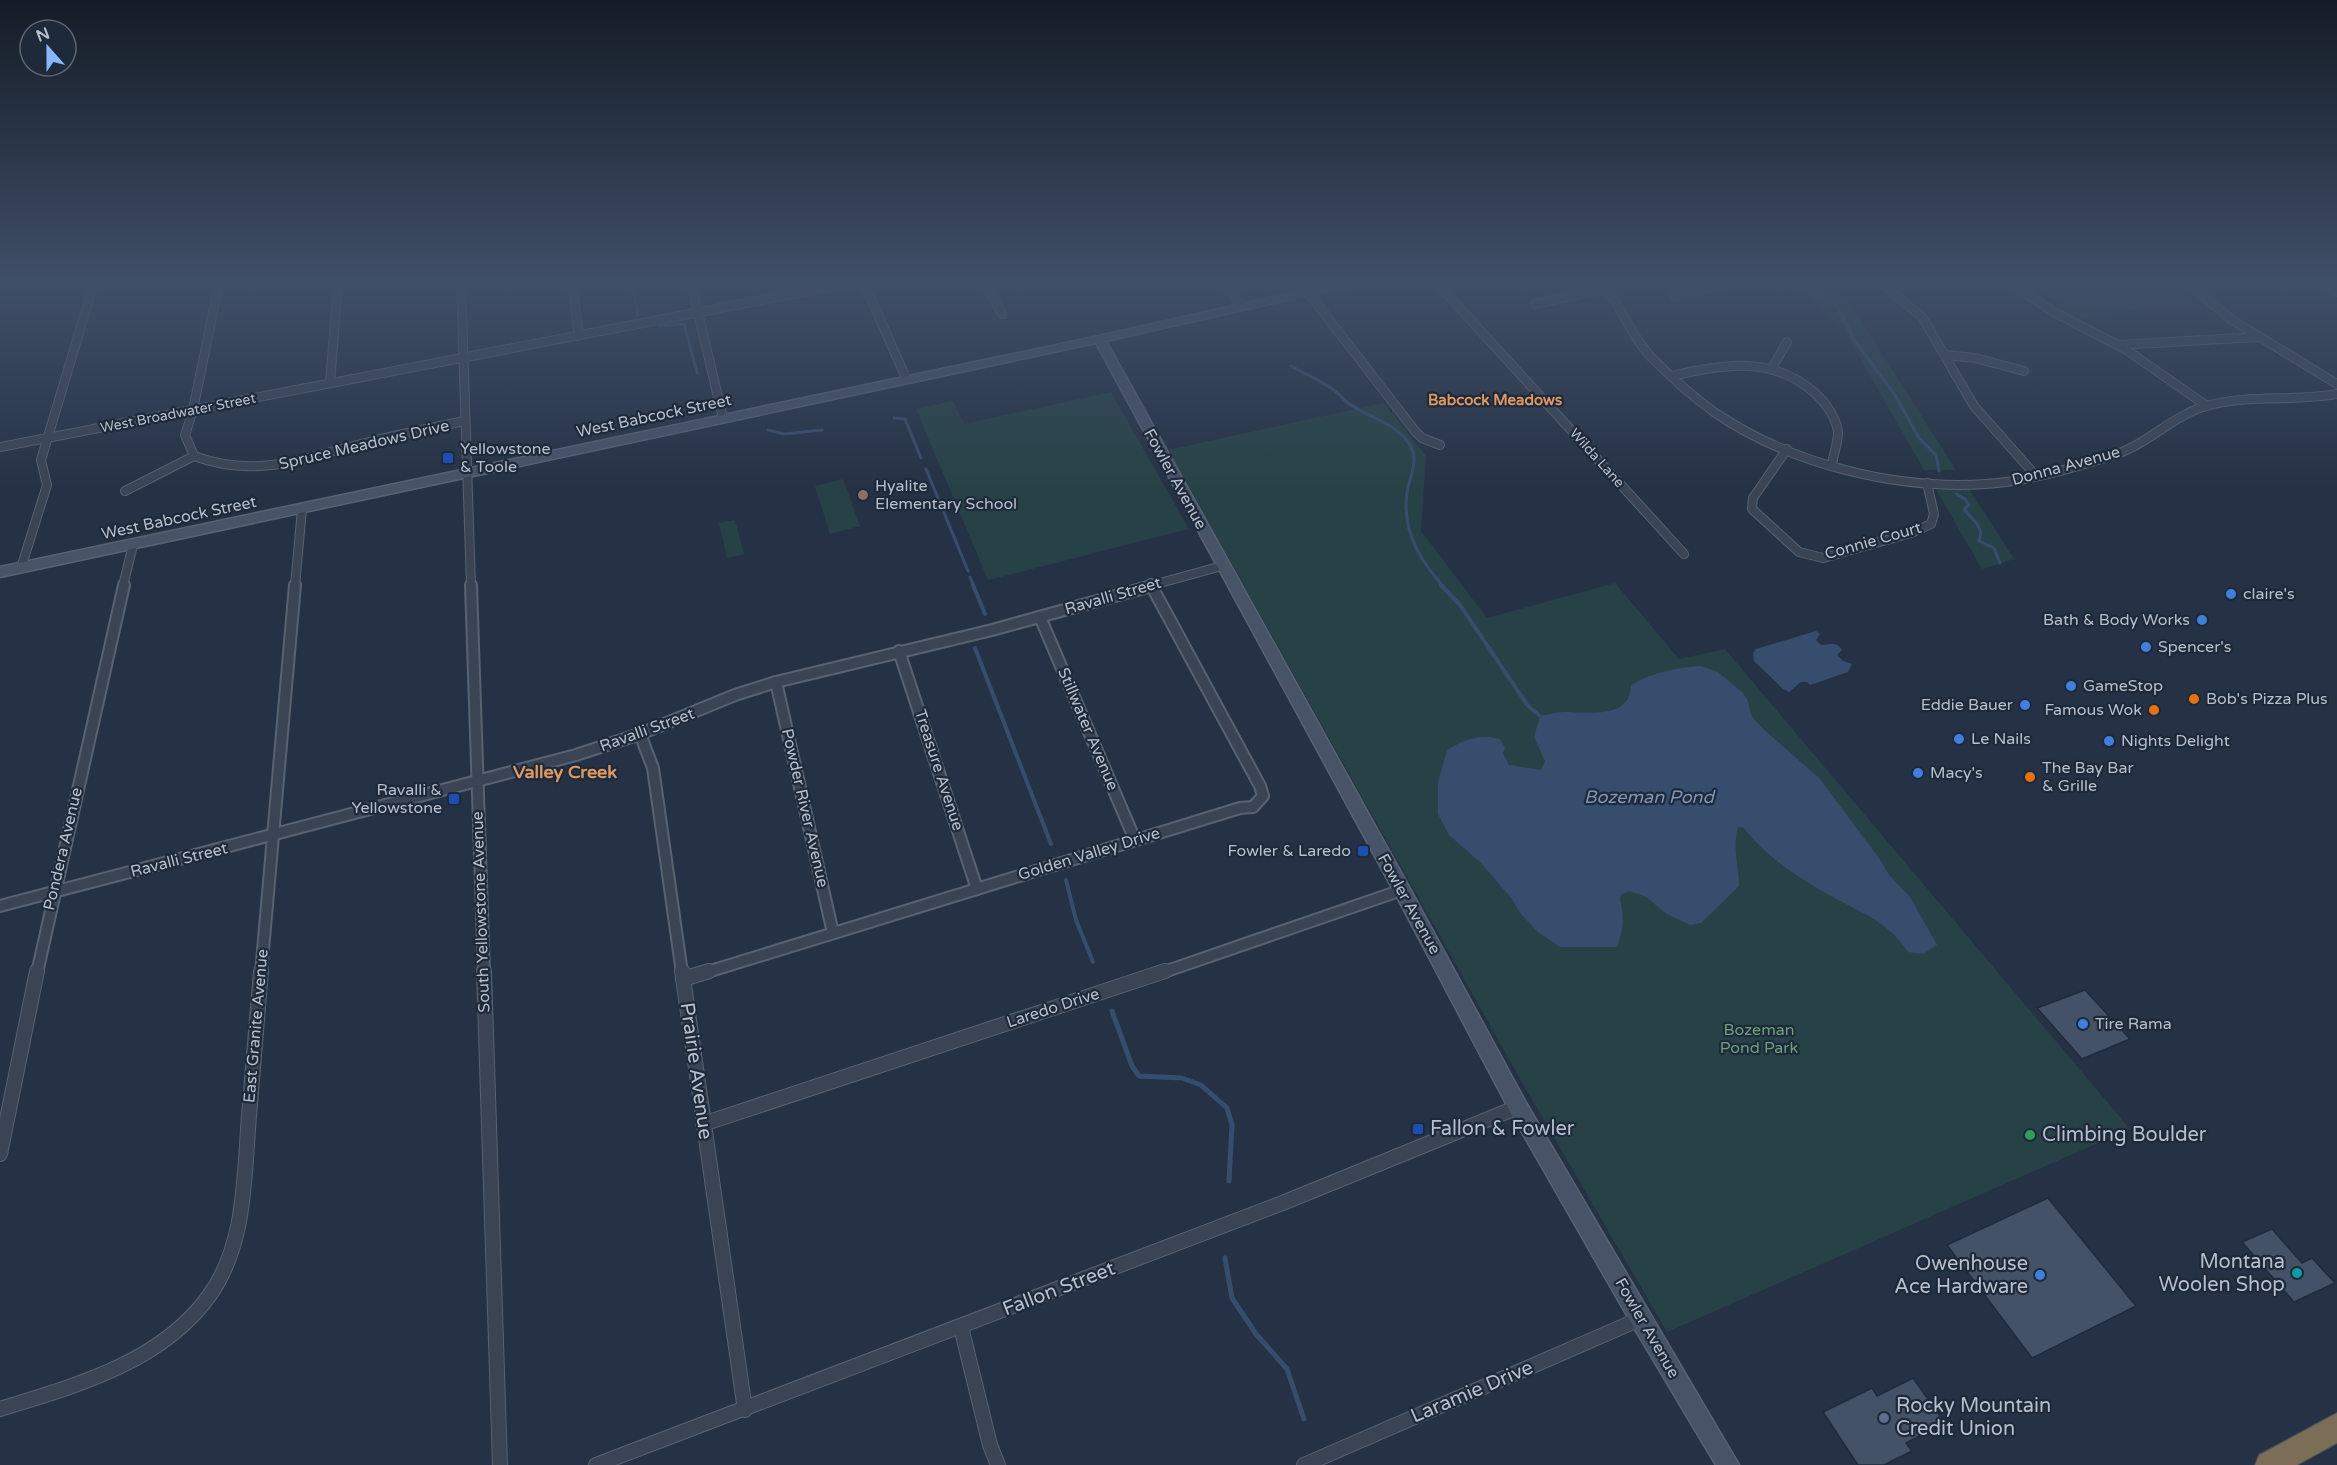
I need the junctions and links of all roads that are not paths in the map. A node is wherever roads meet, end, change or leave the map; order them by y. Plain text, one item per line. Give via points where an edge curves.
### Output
1 (74, 351) edge
2 (205, 351) edge
3 (333, 351) edge
4 (463, 351) edge
5 (498, 351) edge
6 (707, 351) edge
7 (894, 351) edge
8 (1038, 351) edge
9 (1106, 351) edge
10 (1353, 351) edge
11 (1499, 351) edge
12 (1648, 351) edge
13 (1781, 351) edge
14 (1943, 351) edge
15 (2127, 351) edge
16 (2284, 351) edge
17 (1945, 355) junction
18 (463, 358) junction
19 (1772, 368) junction
20 (2024, 371) dead end
21 (1672, 376) junction
22 (906, 378) junction
23 (330, 383) junction
24 (2337, 384) edge
25 (2337, 394) edge
26 (2207, 406) junction
27 (193, 410) junction
28 (723, 418) junction
29 (464, 421) junction
30 (48, 437) junction
31 (1440, 445) dead end
32 (0, 447) edge
33 (1787, 449) junction
34 (194, 456) junction
35 (1832, 465) junction
36 (467, 474) junction
37 (2036, 476) junction
38 (1927, 483) junction
39 (125, 492) dead end
40 (302, 509) junction
41 (133, 545) junction
42 (1684, 554) dead end
43 (1222, 566) junction
44 (21, 568) junction
45 (0, 572) edge
46 (1151, 585) junction
47 (1040, 617) junction
48 (899, 651) junction
49 (776, 682) junction
50 (640, 734) junction
51 (476, 781) junction
52 (272, 836) junction
53 (1135, 840) junction
54 (977, 889) junction
55 (1402, 890) junction
56 (53, 892) junction
57 (0, 906) edge
58 (833, 933) junction
59 (683, 979) junction
60 (1518, 1107) junction
61 (703, 1124) junction
62 (0, 1154) edge
63 (1640, 1319) junction
64 (961, 1327) junction
65 (0, 1409) edge
66 (745, 1410) junction
67 (2337, 1427) edge
68 (500, 1465) edge
69 (596, 1465) edge
70 (998, 1465) edge
71 (1304, 1465) edge
72 (1728, 1465) edge
73 (2269, 1465) edge

1 - 30 street
2 - 27 street
3 - 23 street
4 - 18 street, South Yellowstone Avenue
5 - 18 street, West Broadwater Street
6 - 28 street
7 - 22 street
8 - 22 street, West Babcock Street
9 - 43 street, Fowler Avenue
10 - 31 street via 1414,431
11 - 42 street, Wilda Lane
12 - 21 street, Donna Avenue
13 - 19 street
14 - 17 street
15 - 26 street
16 - 24 street
17 - 20 street via 1975,358
17 - 37 street via 1974,406
18 - 23 street, West Broadwater Street
18 - 29 street, South Yellowstone Avenue
19 - 21 street via 1726,365
19 - 35 street via 1802,381 1824,401 1838,430
21 - 33 street, Donna Avenue via 1737,426
22 - 28 street, West Babcock Street
23 - 27 street, West Broadwater Street
25 - 26 street, Donna Avenue via 2312,400
26 - 37 street, Donna Avenue via 2173,419 2161,432 2137,446
27 - 30 street, West Broadwater Street
27 - 34 street via 185,435
28 - 36 street, West Babcock Street
29 - 34 street, Spruce Meadows Drive via 272,467 212,465
29 - 36 street, South Yellowstone Avenue
30 - 32 street, West Broadwater Street
30 - 44 street via 41,460 47,485
33 - 35 street, Donna Avenue
33 - 38 street, Connie Court via 1753,498 1752,509 1799,552 1823,558 1931,524 1934,514
34 - 39 street
35 - 38 street, Donna Avenue
36 - 40 street, West Babcock Street
36 - 51 street, South Yellowstone Avenue
37 - 38 street, Donna Avenue via 1982,484
40 - 41 street, West Babcock Street
40 - 52 street, East Granite Avenue
41 - 44 street, West Babcock Street
41 - 56 street, Pondera Avenue
43 - 46 street, Ravalli Street
43 - 55 street, Fowler Avenue
44 - 45 street, West Babcock Street
46 - 47 street, Ravalli Street
46 - 53 street, Golden Valley Drive via 1263,796 1253,807
47 - 48 street, Ravalli Street
47 - 53 street, Stillwater Avenue
48 - 49 street, Ravalli Street
48 - 54 street, Treasure Avenue
49 - 50 street, Ravalli Street
49 - 58 street, Powder River Avenue
50 - 51 street, Ravalli Street
50 - 59 street, Prairie Avenue via 654,768
51 - 52 street, Ravalli Street
51 - 68 street, South Yellowstone Avenue
52 - 56 street, Ravalli Street
52 - 65 street, East Granite Avenue via 241,1218 231,1254 210,1295 179,1330 128,1364 77,1386
53 - 54 street, Golden Valley Drive
54 - 58 street, Golden Valley Drive
55 - 60 street, Fowler Avenue
55 - 61 street, Laredo Drive
56 - 57 street, Ravalli Street
56 - 62 street, Pondera Avenue
58 - 59 street, Golden Valley Drive
59 - 61 street, Prairie Avenue
60 - 63 street, Fowler Avenue
60 - 64 street, Fallon Street
61 - 66 street, Prairie Avenue
63 - 71 street, Laramie Drive
63 - 72 street, Fowler Avenue
64 - 66 street, Fallon Street
64 - 70 street
66 - 69 street, Fallon Street
67 - 73 highway

